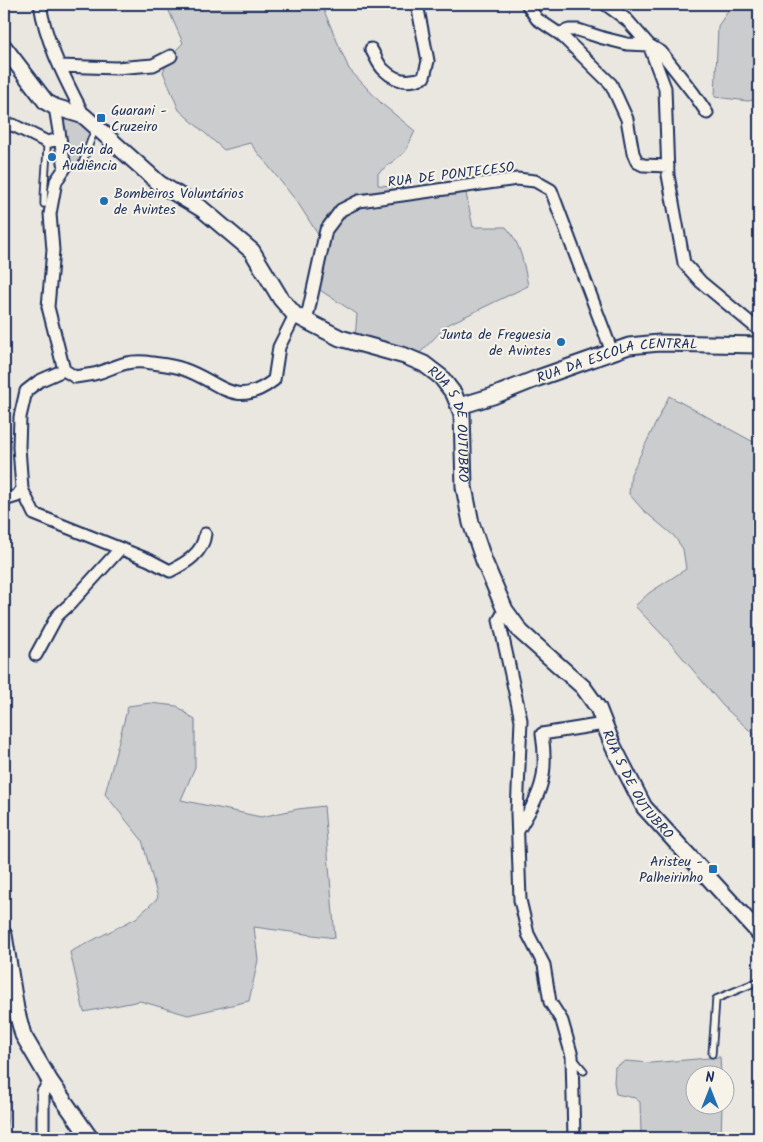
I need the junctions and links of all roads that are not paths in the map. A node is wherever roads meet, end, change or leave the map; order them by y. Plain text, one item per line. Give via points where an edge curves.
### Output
1 (40, 4) edge
2 (417, 4) edge
3 (526, 4) edge
4 (605, 4) edge
5 (561, 35) junction
6 (648, 45) junction
7 (4, 47) edge
8 (372, 49) dead end
9 (170, 56) dead end
10 (60, 66) junction
11 (55, 107) junction
12 (707, 113) dead end
13 (84, 116) junction
14 (4, 126) edge
15 (96, 127) junction
16 (60, 139) junction
17 (46, 142) junction
18 (82, 164) dead end
19 (668, 166) junction
20 (44, 204) dead end
21 (300, 318) junction
22 (759, 330) edge
23 (759, 345) edge
24 (612, 352) junction
25 (64, 370) junction
26 (457, 400) junction
27 (22, 489) junction
28 (4, 500) edge
29 (205, 534) dead end
30 (120, 549) junction
31 (505, 610) junction
32 (36, 655) dead end
33 (604, 724) junction
34 (518, 830) junction
35 (757, 927) edge
36 (4, 935) edge
37 (759, 981) edge
38 (712, 1054) dead end
39 (572, 1056) junction
40 (584, 1071) dead end
41 (50, 1081) junction
42 (41, 1138) edge
43 (90, 1138) edge
44 (574, 1138) edge

1 - 10 street via 52,50
2 - 8 street via 428,61 424,76 415,81 401,81 383,70
3 - 5 street via 537,19
4 - 6 street via 626,20
5 - 6 street via 569,30 578,30 626,44
5 - 19 street via 611,84 627,119 637,162
6 - 12 street via 660,52
6 - 19 street via 665,88
7 - 11 street, RUA 5 DE OUTUBRO via 43,99
9 - 10 street via 153,65 116,68
10 - 13 street
11 - 13 street, RUA 5 DE OUTUBRO
11 - 16 street
13 - 15 street, RUA 5 DE OUTUBRO
14 - 17 street via 13,124
15 - 18 lane
15 - 21 street, RUA 5 DE OUTUBRO via 160,184 202,209 252,251 281,299
16 - 17 street
16 - 25 street via 65,168 56,181 50,214 53,250 48,307
17 - 20 lane
19 - 22 street via 684,262 701,282
21 - 24 street, RUA DE PONTECESO via 326,230 341,210 359,201 517,179 535,181 551,190
21 - 25 street via 279,348 274,380 250,392 228,392 184,369 144,362 122,363 95,374 75,377
21 - 26 street, RUA 5 DE OUTUBRO via 346,340 424,364 441,377
23 - 24 street, RUA DA ESCOLA CENTRAL via 659,343 629,346
24 - 26 street, RUA DA ESCOLA CENTRAL via 479,400
25 - 27 street via 26,391 20,417
26 - 31 street, RUA 5 DE OUTUBRO via 462,414 464,487 471,523
27 - 28 street via 17,496
27 - 30 street via 34,514
29 - 30 street via 199,551 170,571
30 - 32 street via 57,616
31 - 33 street, RUA 5 DE OUTUBRO via 521,632 583,687 598,708
31 - 34 street via 499,620 521,720
33 - 34 street via 542,734 545,771 540,791
33 - 35 street, RUA 5 DE OUTUBRO via 644,807
34 - 39 street via 520,900 528,934 544,965 550,1002 562,1021
36 - 41 street via 23,1036
37 - 38 lane via 716,999
39 - 40 lane
39 - 44 street
41 - 42 street via 43,1092
41 - 43 street

